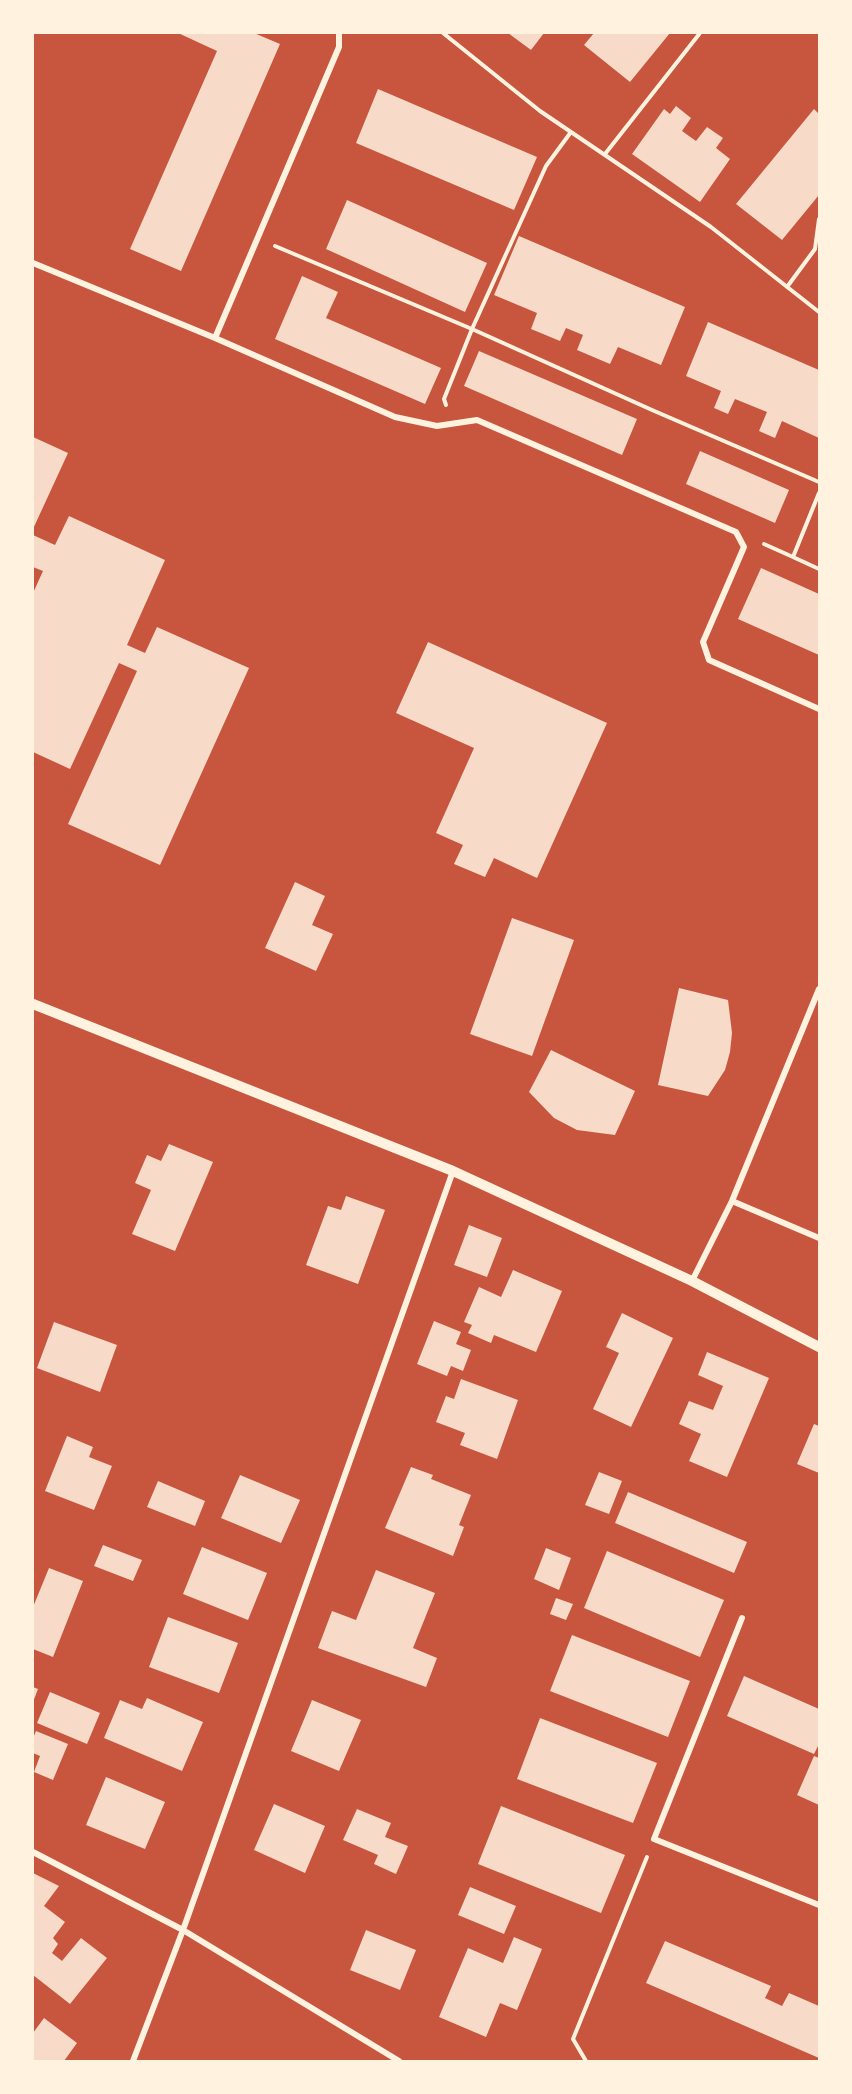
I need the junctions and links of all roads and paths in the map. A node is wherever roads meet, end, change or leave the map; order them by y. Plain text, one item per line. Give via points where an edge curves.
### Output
1 (339, 33) edge
2 (443, 33) edge
3 (700, 33) edge
4 (571, 132) junction
5 (605, 154) junction
6 (819, 219) edge
7 (258, 239) junction
8 (33, 263) edge
9 (788, 287) junction
10 (819, 312) edge
11 (472, 328) junction
12 (215, 338) junction
13 (451, 423) junction
14 (819, 482) edge
15 (819, 494) edge
16 (819, 569) edge
17 (819, 709) edge
18 (819, 989) edge
19 (33, 1004) edge
20 (453, 1172) junction
21 (732, 1201) junction
22 (819, 1238) edge
23 (692, 1281) junction
24 (819, 1347) edge
25 (742, 1618) dead end
26 (654, 1839) junction
27 (33, 1852) edge
28 (819, 1905) edge
29 (183, 1930) junction
30 (133, 2061) edge
31 (399, 2061) edge
32 (586, 2061) edge

1 - 7 street via 339,47
2 - 4 path
3 - 5 path
4 - 5 path
4 - 11 path via 546,166
5 - 9 path via 711,227
6 - 9 path via 815,249
7 - 11 path
7 - 12 street
8 - 12 street
9 - 10 path
11 - 13 path via 444,399
11 - 14 path
12 - 13 street via 395,417 437,426
13 - 17 street via 477,420 736,532 744,547 703,642 709,660
15 - 16 path via 793,557
18 - 21 street
19 - 20 street
20 - 23 street
20 - 29 street
21 - 22 street
21 - 23 street
23 - 24 street
25 - 26 street
26 - 28 street
26 - 32 path via 573,2039
27 - 29 street
29 - 30 street
29 - 31 street

